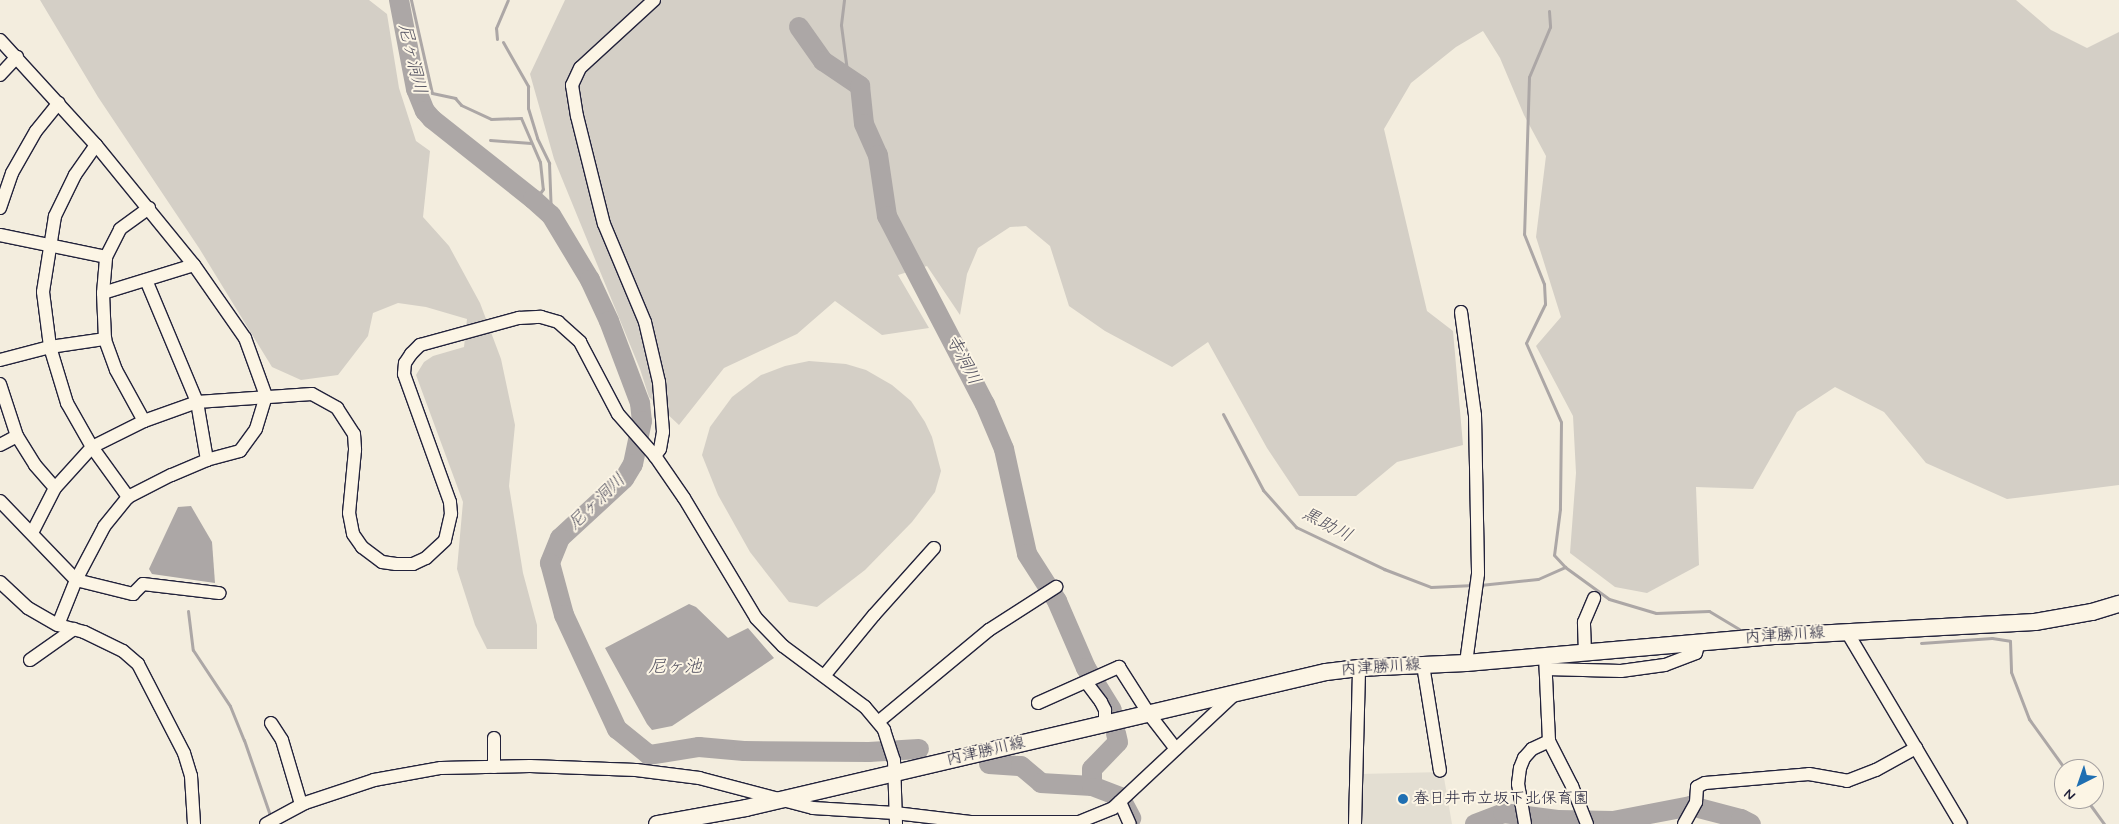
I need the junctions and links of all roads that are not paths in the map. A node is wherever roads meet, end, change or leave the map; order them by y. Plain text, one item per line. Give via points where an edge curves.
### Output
1 (654, 0) edge
2 (0, 40) edge
3 (17, 57) junction
4 (0, 75) edge
5 (59, 103) junction
6 (96, 145) junction
7 (6, 170) edge
8 (0, 208) edge
9 (149, 208) junction
10 (0, 235) edge
11 (50, 245) junction
12 (106, 257) junction
13 (194, 265) junction
14 (146, 280) junction
15 (103, 293) junction
16 (1461, 312) dead end
17 (104, 338) junction
18 (50, 347) junction
19 (0, 360) edge
20 (0, 384) edge
21 (266, 396) junction
22 (197, 402) junction
23 (144, 421) junction
24 (17, 436) junction
25 (0, 445) edge
26 (92, 447) junction
27 (655, 456) junction
28 (207, 460) junction
29 (55, 488) junction
30 (128, 498) junction
31 (0, 502) edge
32 (32, 533) junction
33 (934, 548) dead end
34 (76, 580) junction
35 (0, 582) edge
36 (1056, 587) dead end
37 (219, 593) dead end
38 (1594, 598) dead end
39 (2119, 604) edge
40 (58, 625) junction
41 (74, 629) junction
42 (1847, 632) junction
43 (1700, 642) junction
44 (1585, 652) junction
45 (30, 660) dead end
46 (1546, 662) junction
47 (1466, 663) junction
48 (1423, 665) junction
49 (1359, 668) junction
50 (824, 676) junction
51 (1086, 682) junction
52 (1237, 692) junction
53 (1038, 703) dead end
54 (1149, 714) junction
55 (878, 722) junction
56 (271, 724) dead end
57 (1105, 724) junction
58 (494, 738) dead end
59 (1549, 741) junction
60 (1916, 748) junction
61 (1176, 749) junction
62 (895, 766) junction
63 (494, 767) junction
64 (1440, 771) dead end
65 (780, 800) junction
66 (1120, 802) junction
67 (301, 804) junction
68 (895, 819) edge
69 (194, 824) edge
70 (266, 824) edge
71 (657, 824) edge
72 (1130, 824) edge
73 (1355, 824) edge
74 (1525, 824) edge
75 (1587, 824) edge
76 (1684, 824) edge
77 (1961, 824) edge

1 - 27 street via 580,68 572,85 604,224 645,322 659,382 663,432 660,449
2 - 3 street
3 - 4 street
3 - 5 street
5 - 6 street
5 - 7 street
6 - 9 street
6 - 11 street via 55,216
7 - 8 street
9 - 12 street via 120,229
9 - 13 street
10 - 11 street
11 - 12 street
11 - 18 street via 43,292
12 - 15 street
13 - 14 street
13 - 21 street via 245,338
14 - 15 street
14 - 22 street
15 - 17 street
16 - 47 street via 1475,415 1478,574
17 - 18 street
17 - 23 street via 116,370
18 - 19 street
18 - 26 street via 67,403
20 - 24 street
21 - 22 street
21 - 27 street via 312,394 337,408 354,434 349,513 353,534 382,562 413,564 426,558 445,540 452,514 404,374 405,363 420,345 519,318 541,317 558,322 580,342 611,402 629,429
21 - 28 street via 256,429 240,451
22 - 23 street
22 - 28 street
23 - 26 street
24 - 25 street
24 - 29 street via 35,465
26 - 29 street
26 - 30 street
27 - 50 street via 756,618 783,646
28 - 30 street
29 - 32 street
30 - 34 street via 104,527
31 - 32 street
32 - 34 street
33 - 50 street
34 - 37 street via 133,594 143,584
34 - 40 street
35 - 40 street via 28,608
36 - 55 street via 990,630
38 - 44 street via 1584,622
39 - 42 main road, 内津勝川線 via 2035,622
40 - 41 street
41 - 45 street
41 - 69 street via 123,651 138,664 184,753 191,776
42 - 43 main road, 内津勝川線
42 - 60 street
43 - 44 main road, 内津勝川線
43 - 46 street via 1696,653 1665,665 1621,671
44 - 46 main road, 内津勝川線
46 - 47 main road, 内津勝川線
46 - 59 street
47 - 48 main road, 内津勝川線
48 - 49 main road, 内津勝川線
48 - 64 street
49 - 52 main road, 内津勝川線
49 - 73 street
50 - 55 street via 865,707
51 - 53 street
51 - 54 street via 1119,667
51 - 57 street via 1105,710
52 - 54 main road, 内津勝川線
52 - 61 street
54 - 57 main road, 内津勝川線
54 - 61 street
55 - 62 street via 891,746
56 - 67 street via 282,740
57 - 62 main road, 内津勝川線
58 - 63 street
59 - 74 street via 1532,749 1520,768 1518,784
59 - 75 street
60 - 76 street via 1848,781 1809,774 1705,782 1697,787 1696,802
60 - 77 street
61 - 66 street
62 - 65 main road, 内津勝川線
62 - 68 street
63 - 65 street via 636,770 700,778
63 - 67 street via 441,768 374,780
65 - 68 street via 813,808
65 - 71 main road, 内津勝川線
66 - 68 street via 1079,822
66 - 72 street
67 - 70 street

